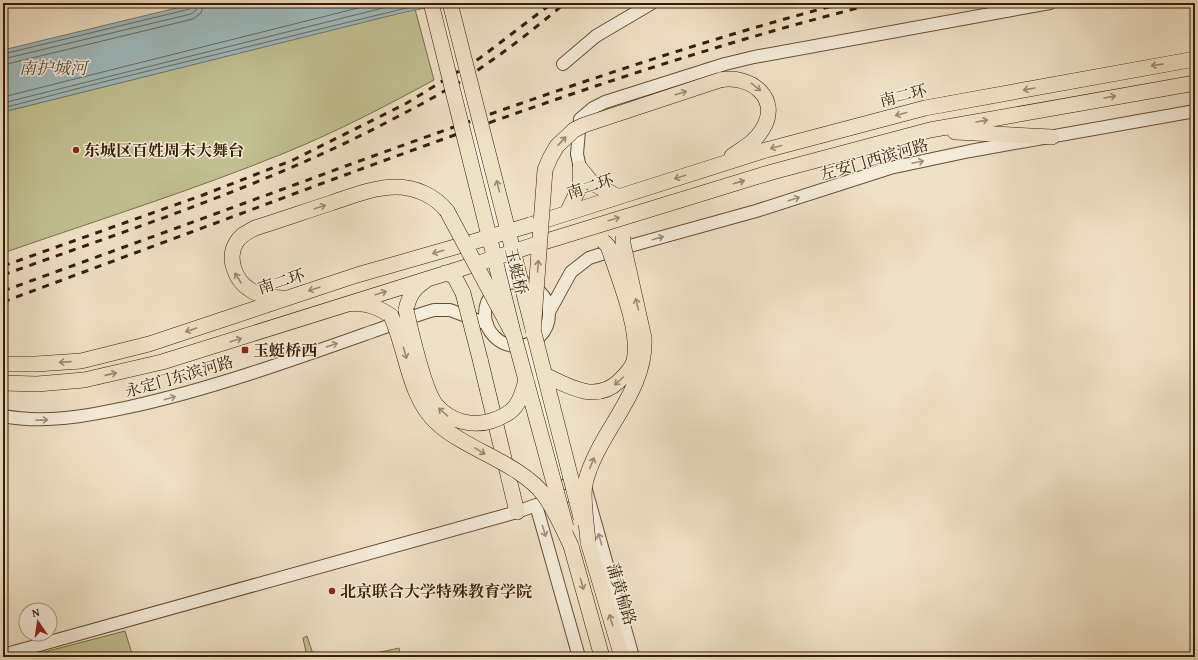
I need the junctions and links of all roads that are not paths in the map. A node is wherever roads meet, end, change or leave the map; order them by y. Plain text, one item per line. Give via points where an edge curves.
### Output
1 (431, 3) edge
2 (440, 3) edge
3 (450, 3) edge
4 (652, 3) edge
5 (1050, 3) edge
6 (1195, 59) edge
7 (563, 64) dead end
8 (1195, 82) edge
9 (1195, 111) edge
10 (930, 130) junction
11 (1052, 137) junction
12 (718, 165) junction
13 (580, 168) junction
14 (617, 196) junction
15 (637, 212) junction
16 (567, 213) junction
17 (580, 230) junction
18 (466, 267) junction
19 (509, 273) junction
20 (438, 275) junction
21 (520, 283) junction
22 (502, 286) junction
23 (463, 293) junction
24 (284, 299) junction
25 (343, 304) junction
26 (548, 312) junction
27 (486, 324) junction
28 (534, 336) junction
29 (516, 341) junction
30 (529, 353) junction
31 (3, 364) edge
32 (545, 375) junction
33 (526, 380) junction
34 (3, 383) edge
35 (3, 416) edge
36 (564, 497) junction
37 (536, 505) junction
38 (517, 512) junction
39 (588, 542) junction
40 (571, 546) junction
41 (3, 655) edge
42 (579, 657) edge
43 (602, 657) edge
44 (622, 657) edge
45 (633, 657) edge

1 - 29 main road, 玉蜓桥, bridge
2 - 19 street
28 -> 3 main road, 玉蜓桥, bridge
4 - 7 street via 596,36
5 - 13 street via 754,57 605,102 580,119 577,154
6 -> 12 main road, 南二环 via 925,108
10 -> 8 main road
9 - 11 street, 左安门西滨河路
10 - 11 main road
15 -> 10 main road via 772,172
26 -> 11 street, 左安门西滨河路 via 571,272 590,258 756,211 890,168
12 -> 14 main road, 南二环
28 -> 12 main road, bridge via 543,183 550,158 557,146 574,130 584,124 720,80 740,79 755,86 765,99 768,115 762,130 754,140
13 - 14 main road via 592,183
13 - 16 main road via 580,186
14 - 16 main road, 南二环
17 -> 15 main road
39 -> 15 main road, bridge via 584,486 601,444 639,378 644,354 642,324 623,244 623,236
16 -> 24 main road, 南二环, bridge
17 - 18 main road, bridge
17 -> 32 main road, bridge via 592,233 608,246 633,327 633,361 628,373 616,384 597,392 584,392
18 - 20 main road
18 - 23 main road via 461,274
19 - 21 street
19 - 22 street
20 - 23 main road via 454,276
25 -> 20 main road
33 -> 20 main road, bridge via 520,401 501,417 478,423 465,422 450,417 436,406 428,389 406,310 409,296 416,286
21 - 22 street
21 - 26 street via 536,289 542,296
22 - 27 street via 488,300
23 - 38 main road, bridge
24 -> 29 main road, bridge via 259,295 241,283 235,274 232,252 236,242 244,234 255,228 356,195 397,187 420,191 441,203 447,211
24 -> 31 main road, 南二环 via 150,344 81,362
34 -> 25 main road via 37,384 84,380 169,360
25 -> 40 main road, bridge via 363,303 378,307 391,316 423,405 438,424 520,474 544,494
26 - 28 street via 548,322 543,332
27 - 29 street via 498,340 507,345
35 -> 27 street, 永定门东滨河路 via 52,420 108,412 162,400 244,375 434,310 450,310
28 - 29 street via 527,344
28 - 30 street
28 - 32 main road, 玉蜓桥, bridge
29 - 30 street
29 - 33 main road, 玉蜓桥, bridge
30 - 36 street
32 - 39 main road, 玉蜓桥, bridge
33 - 40 main road, 玉蜓桥, bridge
36 - 37 street
45 -> 36 street via 586,490
37 - 38 street
37 -> 42 street
38 - 41 street
44 -> 39 main road, 蒲黄榆路
40 -> 43 main road

